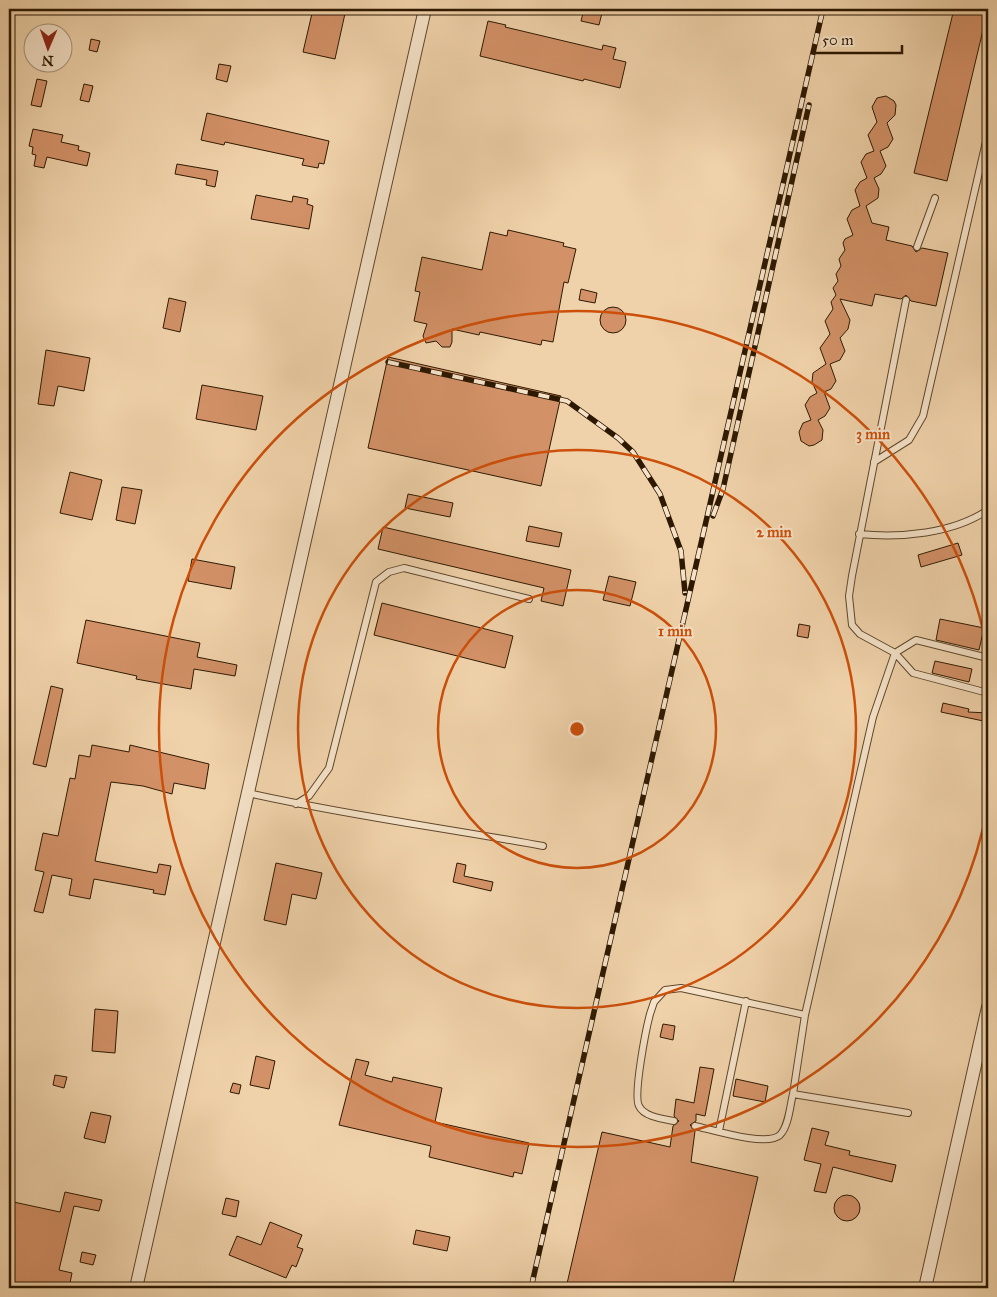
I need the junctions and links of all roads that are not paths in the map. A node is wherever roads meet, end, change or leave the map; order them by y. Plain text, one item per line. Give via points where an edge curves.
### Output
1 (426, 9) edge
2 (988, 133) edge
3 (935, 198) dead end
4 (917, 247) dead end
5 (906, 300) dead end
6 (874, 462) junction
7 (988, 510) edge
8 (859, 534) junction
9 (529, 599) dead end
10 (895, 653) junction
11 (988, 658) edge
12 (988, 693) edge
13 (248, 793) junction
14 (296, 804) junction
15 (543, 846) dead end
16 (746, 1002) junction
17 (988, 1007) edge
18 (805, 1016) junction
19 (793, 1094) junction
20 (908, 1113) dead end
21 (674, 1121) dead end
22 (695, 1126) dead end
23 (718, 1131) junction
24 (136, 1288) edge
25 (925, 1288) edge

1 - 13 street
2 - 6 lane via 923,416 909,440
3 - 4 lane
5 - 6 lane
6 - 8 lane
7 - 8 lane via 938,530 889,537
8 - 10 lane via 849,596 852,625 860,634
9 - 14 lane via 404,568 389,572 376,582 329,768 309,796
10 - 11 lane via 916,640
10 - 12 lane via 912,673
10 - 18 lane via 873,717
13 - 14 lane
13 - 24 street
14 - 15 lane
16 - 18 lane
16 - 21 lane via 681,988 666,990 654,1002 646,1030 639,1106 646,1114
16 - 23 lane
17 - 25 street
18 - 19 lane
19 - 20 lane
19 - 23 lane via 785,1127 779,1135 767,1141
22 - 23 lane

